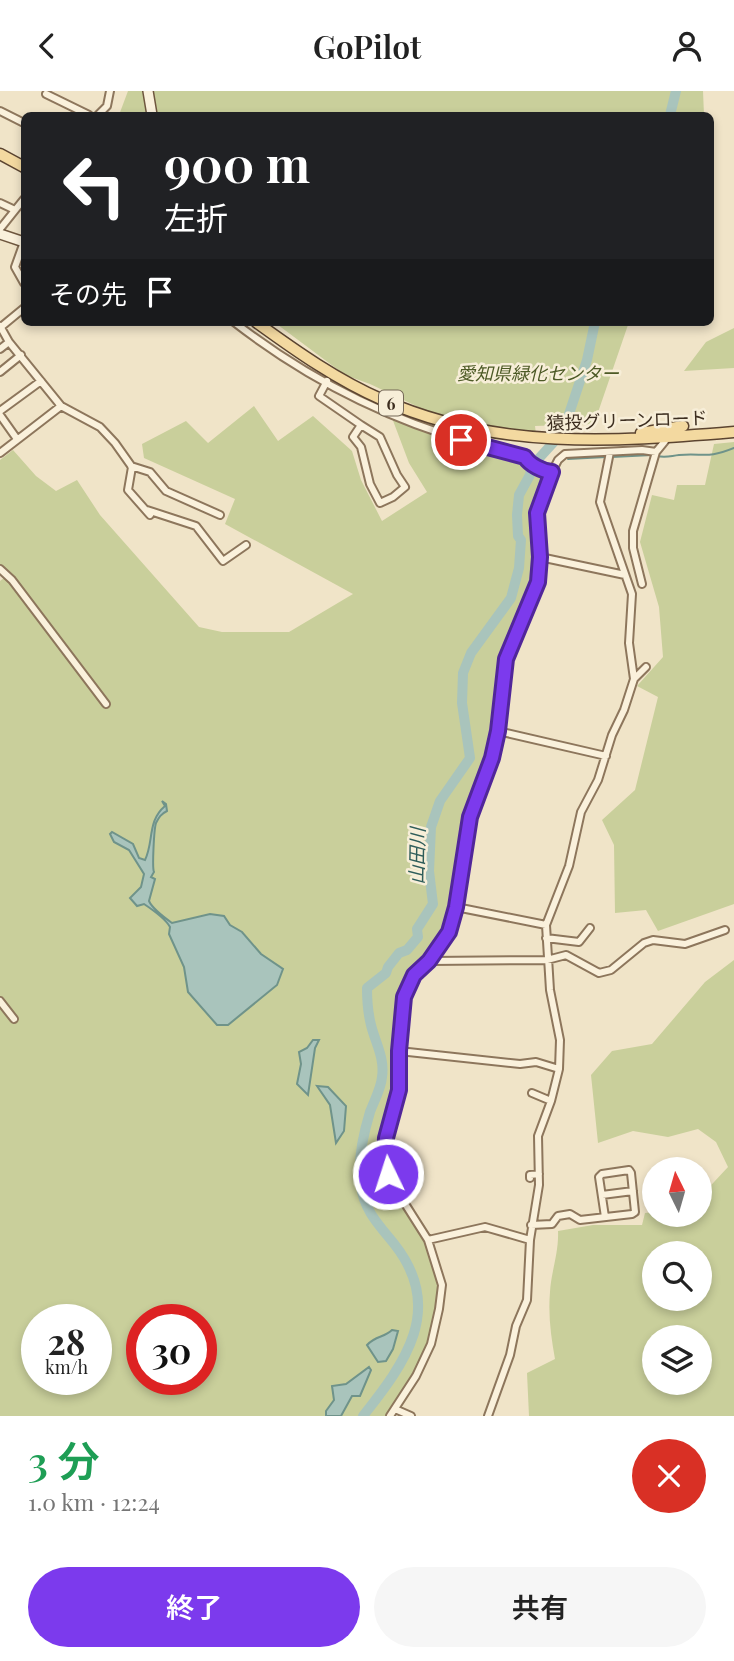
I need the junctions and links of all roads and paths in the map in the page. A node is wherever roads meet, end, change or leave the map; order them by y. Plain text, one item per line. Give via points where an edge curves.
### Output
1 (110, 91) edge
2 (148, 91) edge
3 (45, 92) edge
4 (0, 111) edge
5 (83, 112) edge
6 (101, 112) edge
7 (152, 112) edge
8 (21, 122) edge
9 (0, 154) edge
10 (21, 165) edge
11 (0, 203) edge
12 (21, 203) edge
13 (15, 210) junction
14 (0, 232) edge
15 (21, 241) edge
16 (21, 250) edge
17 (21, 278) edge
18 (21, 311) edge
19 (241, 326) edge
20 (255, 326) edge
21 (0, 327) edge
22 (9, 342) junction
23 (0, 349) edge
24 (21, 355) junction
25 (0, 372) edge
26 (41, 381) junction
27 (327, 381) junction
28 (61, 407) junction
29 (0, 413) edge
30 (361, 425) junction
31 (734, 433) edge
32 (17, 439) junction
33 (665, 441) dead end
34 (610, 452) junction
35 (656, 452) junction
36 (0, 453) edge
37 (131, 466) junction
38 (552, 472) junction
39 (220, 515) dead end
40 (246, 545) dead end
41 (540, 557) junction
42 (1, 573) edge
43 (625, 575) junction
44 (642, 584) dead end
45 (646, 667) dead end
46 (634, 680) junction
47 (106, 704) dead end
48 (498, 731) junction
49 (606, 755) junction
50 (456, 907) junction
51 (547, 925) junction
52 (590, 928) dead end
53 (725, 930) dead end
54 (547, 938) junction
55 (547, 960) junction
56 (429, 961) junction
57 (0, 1001) edge
58 (14, 1019) dead end
59 (399, 1051) junction
60 (559, 1069) junction
61 (532, 1093) dead end
62 (551, 1101) junction
63 (539, 1174) junction
64 (530, 1178) dead end
65 (633, 1191) junction
66 (602, 1195) junction
67 (605, 1217) junction
68 (531, 1225) junction
69 (428, 1240) junction
70 (530, 1240) junction
71 (395, 1409) junction
72 (390, 1416) edge
73 (411, 1416) edge
74 (488, 1416) edge

1 - 6 street
2 - 7 street
3 - 5 street
4 - 8 street
9 - 10 main road
11 - 13 street
12 - 13 street
13 - 14 street
14 - 15 street
16 - 17 street via 15,267
18 - 21 street
19 - 27 street
20 - 31 main road, 猿投グリーンロード / 6 via 382,400 463,427 567,440 682,431
21 - 22 street
22 - 23 street
22 - 24 street
24 - 25 street
24 - 26 street
26 - 28 street
26 - 29 street
27 - 30 street via 318,396
27 - 38 street via 410,423 525,457
28 - 32 street
28 - 37 street via 100,427
29 - 32 street
30 - 30 street via 353,437 361,447 380,503 405,487 380,437
32 - 36 street
33 - 35 street
34 - 35 street
34 - 38 street via 565,454
34 - 43 street via 600,502
35 - 44 street via 633,531
37 - 39 street via 150,472 166,491
37 - 40 street via 128,490 148,512 196,526 223,561
38 - 41 street via 537,513
41 - 43 street
41 - 48 street via 536,590 506,659
42 - 47 street via 12,580
43 - 46 street via 633,603 629,643
45 - 46 street
46 - 49 street
48 - 49 street
48 - 50 street via 470,817
49 - 51 street via 581,812 569,866
50 - 51 street
50 - 56 street via 449,932
51 - 54 street
52 - 54 street via 579,942
53 - 55 street via 685,944 657,939 644,943 620,965 599,973 572,956
54 - 55 street
55 - 56 street
55 - 60 street via 560,1040
56 - 59 street via 414,975 404,997
57 - 58 street
59 - 60 street via 536,1062
59 - 69 street via 399,1090 385,1158 395,1188
60 - 62 street
61 - 62 street
62 - 63 street via 538,1136
63 - 64 street
63 - 68 street
65 - 66 street
65 - 66 street via 629,1170 602,1174
65 - 67 street via 635,1212
66 - 67 street
67 - 68 street via 580,1220 570,1214 558,1216 552,1224
68 - 70 street
69 - 70 street via 485,1227
69 - 71 street via 442,1285 439,1310 416,1376
70 - 74 street via 527,1300
71 - 72 street
71 - 73 street

